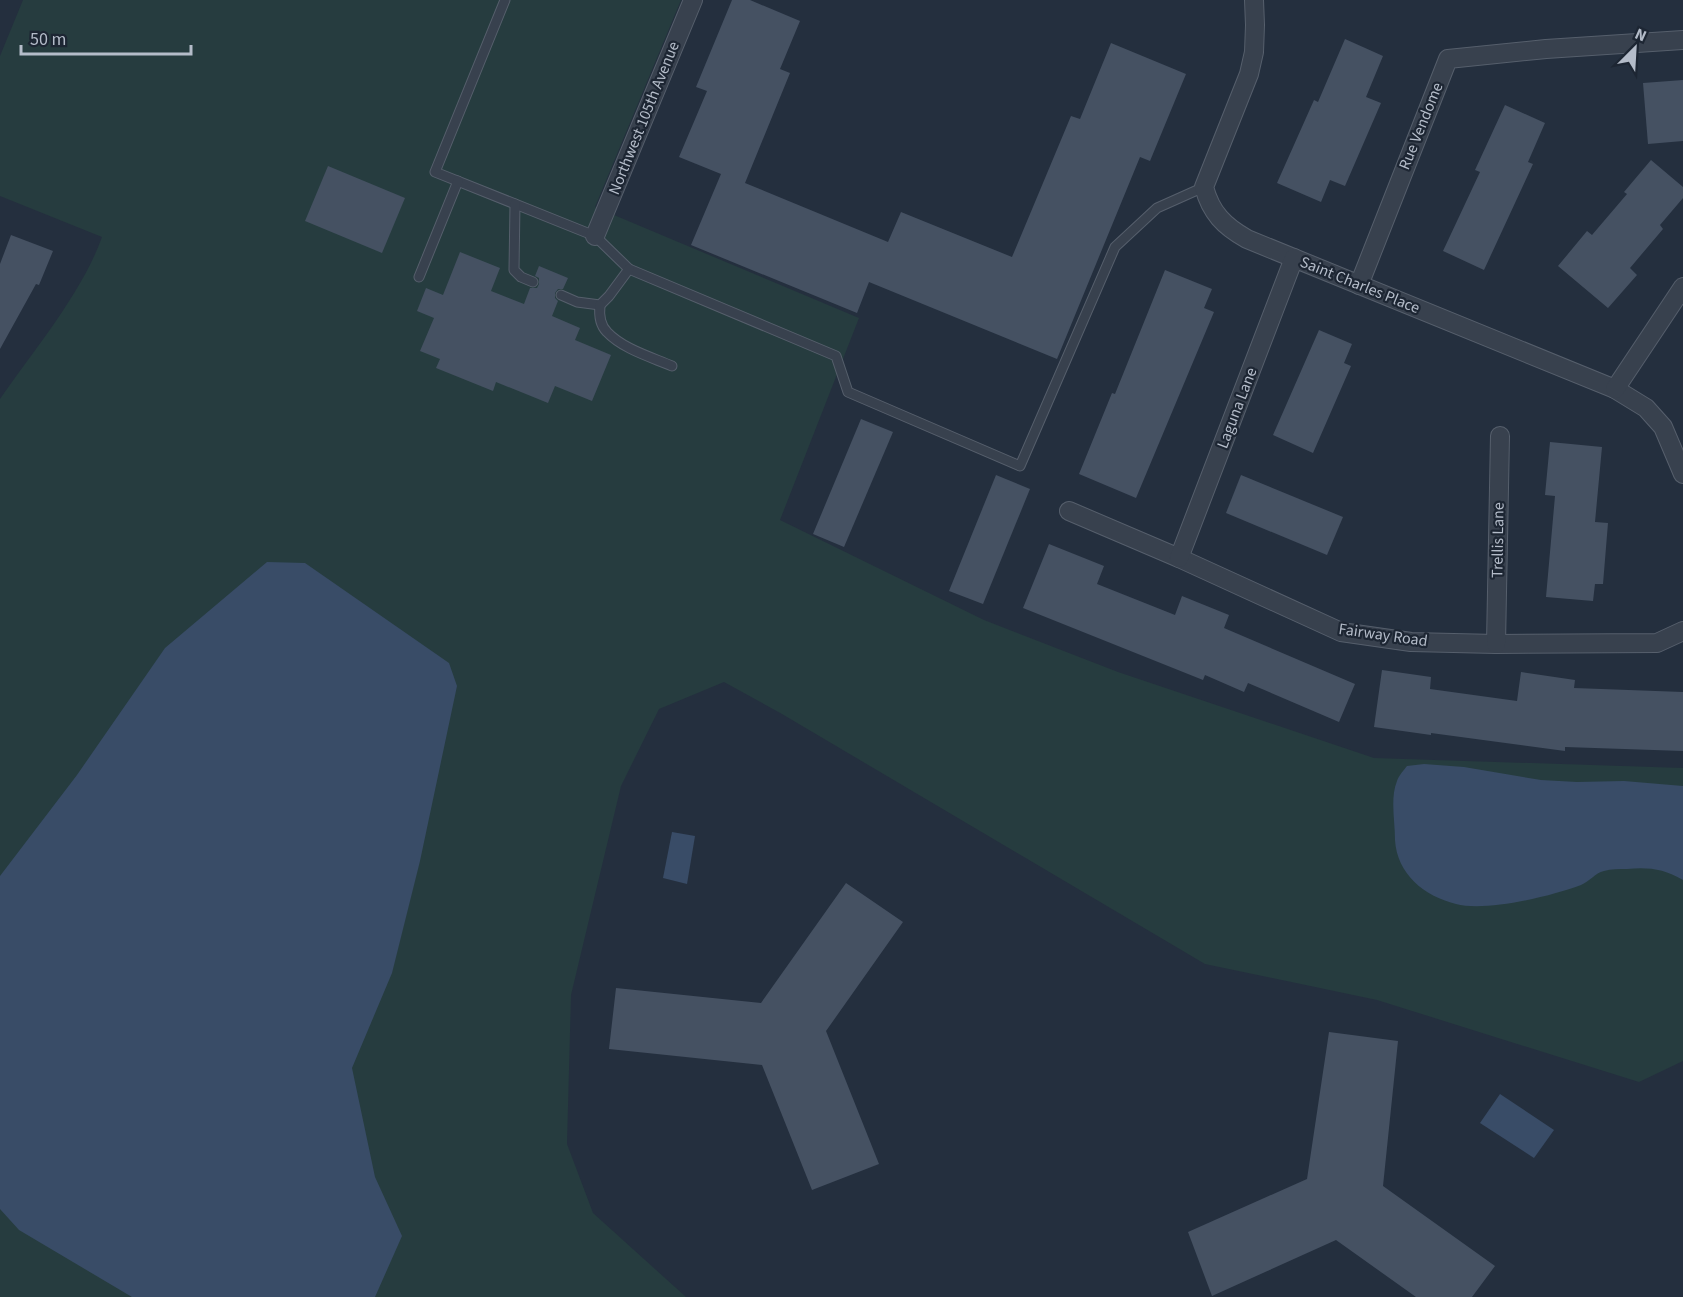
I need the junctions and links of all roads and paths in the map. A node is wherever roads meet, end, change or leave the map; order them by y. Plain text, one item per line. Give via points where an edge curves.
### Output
1 (505, 0) edge
2 (693, 0) edge
3 (1254, 0) edge
4 (1683, 40) edge
5 (458, 181) junction
6 (1204, 186) junction
7 (515, 204) junction
8 (595, 236) junction
9 (1294, 258) junction
10 (629, 270) junction
11 (419, 277) dead end
12 (532, 282) dead end
13 (1359, 285) junction
14 (1683, 287) edge
15 (561, 295) dead end
16 (600, 305) junction
17 (672, 366) dead end
18 (1615, 389) junction
19 (1500, 436) dead end
20 (1683, 474) edge
21 (1069, 511) dead end
22 (1179, 558) junction
23 (1683, 631) edge
24 (1496, 644) junction

1 - 5 lane via 435,172
2 - 8 street, Northwest 105th Avenue
3 - 6 street via 1254,52 1249,74
4 - 13 street, Rue Vendome via 1448,59
5 - 7 lane
5 - 11 lane
6 - 9 street, Saint Charles Place via 1209,204 1234,232
6 - 10 lane via 1157,208 1115,247 1020,466 848,392 836,356
7 - 8 lane
7 - 12 lane via 514,270
8 - 10 lane
9 - 13 street, Saint Charles Place
9 - 22 street, Laguna Lane
10 - 16 lane
13 - 18 street, Saint Charles Place
14 - 18 street
15 - 16 lane
16 - 17 lane via 599,318 606,331
18 - 20 street, Saint Charles Place via 1646,408 1663,427
19 - 24 street, Trellis Lane
21 - 22 street, Fairway Road
22 - 24 street, Fairway Road via 1341,632 1411,642
23 - 24 street, Fairway Road via 1657,643

